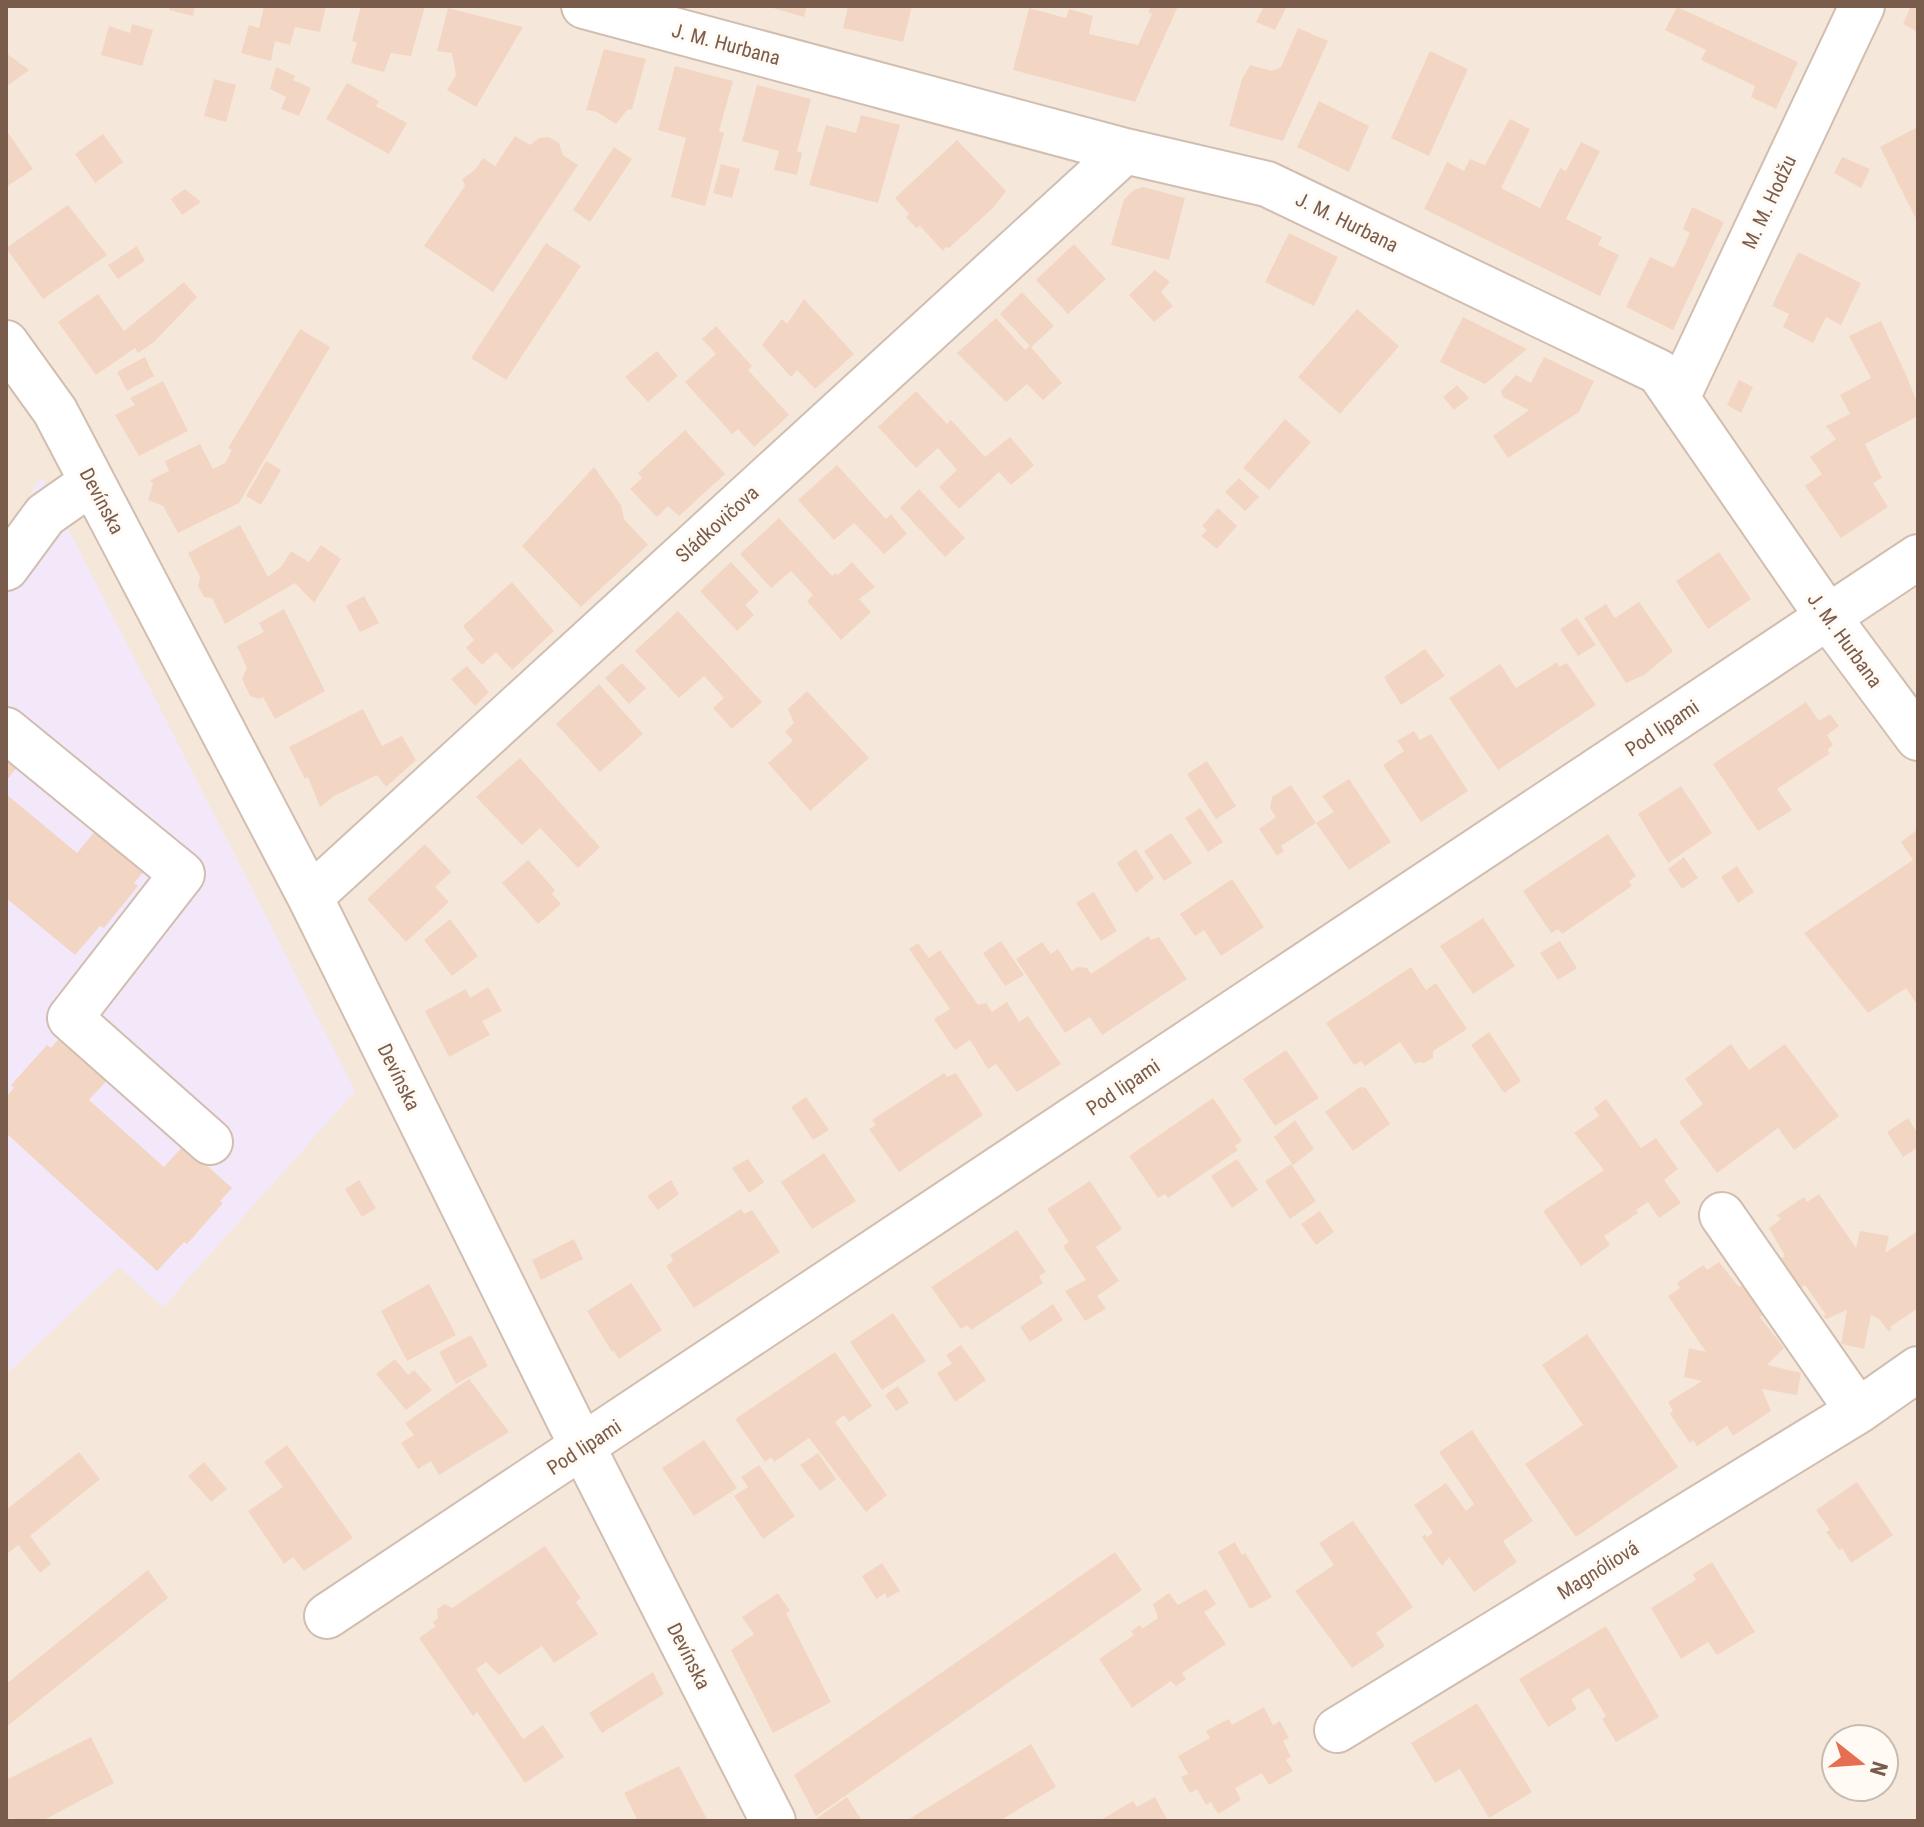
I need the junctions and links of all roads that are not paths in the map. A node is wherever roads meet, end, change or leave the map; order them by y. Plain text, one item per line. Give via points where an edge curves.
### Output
1 (584, 6) edge
2 (1862, 6) edge
3 (1125, 151) junction
4 (6, 343) edge
5 (1677, 398) junction
6 (92, 482) junction
7 (1918, 557) edge
8 (6, 568) edge
9 (1828, 617) junction
10 (6, 730) edge
11 (1918, 738) edge
12 (310, 897) junction
13 (210, 1142) dead end
14 (1722, 1215) dead end
15 (1918, 1369) edge
16 (1858, 1411) junction
17 (583, 1448) junction
18 (327, 1616) dead end
19 (1337, 1730) dead end
20 (773, 1821) edge

1 - 3 street, J. M. Hurbana
2 - 5 street, M. M. Hodžu
3 - 5 street, J. M. Hurbana via 1267,184 1659,372
3 - 12 street, Sládkovičova
4 - 6 street, Devínska via 55,411
5 - 9 street, J. M. Hurbana
6 - 8 street via 45,515
6 - 12 street, Devínska
7 - 9 street, Pod lipami
9 - 11 street, J. M. Hurbana
9 - 17 street, Pod lipami
10 - 13 street via 182,874 70,1018
12 - 17 street, Devínska
14 - 16 street
15 - 16 street, Magnóliová
16 - 19 street, Magnóliová
17 - 18 street, Pod lipami
17 - 20 street, Devínska

